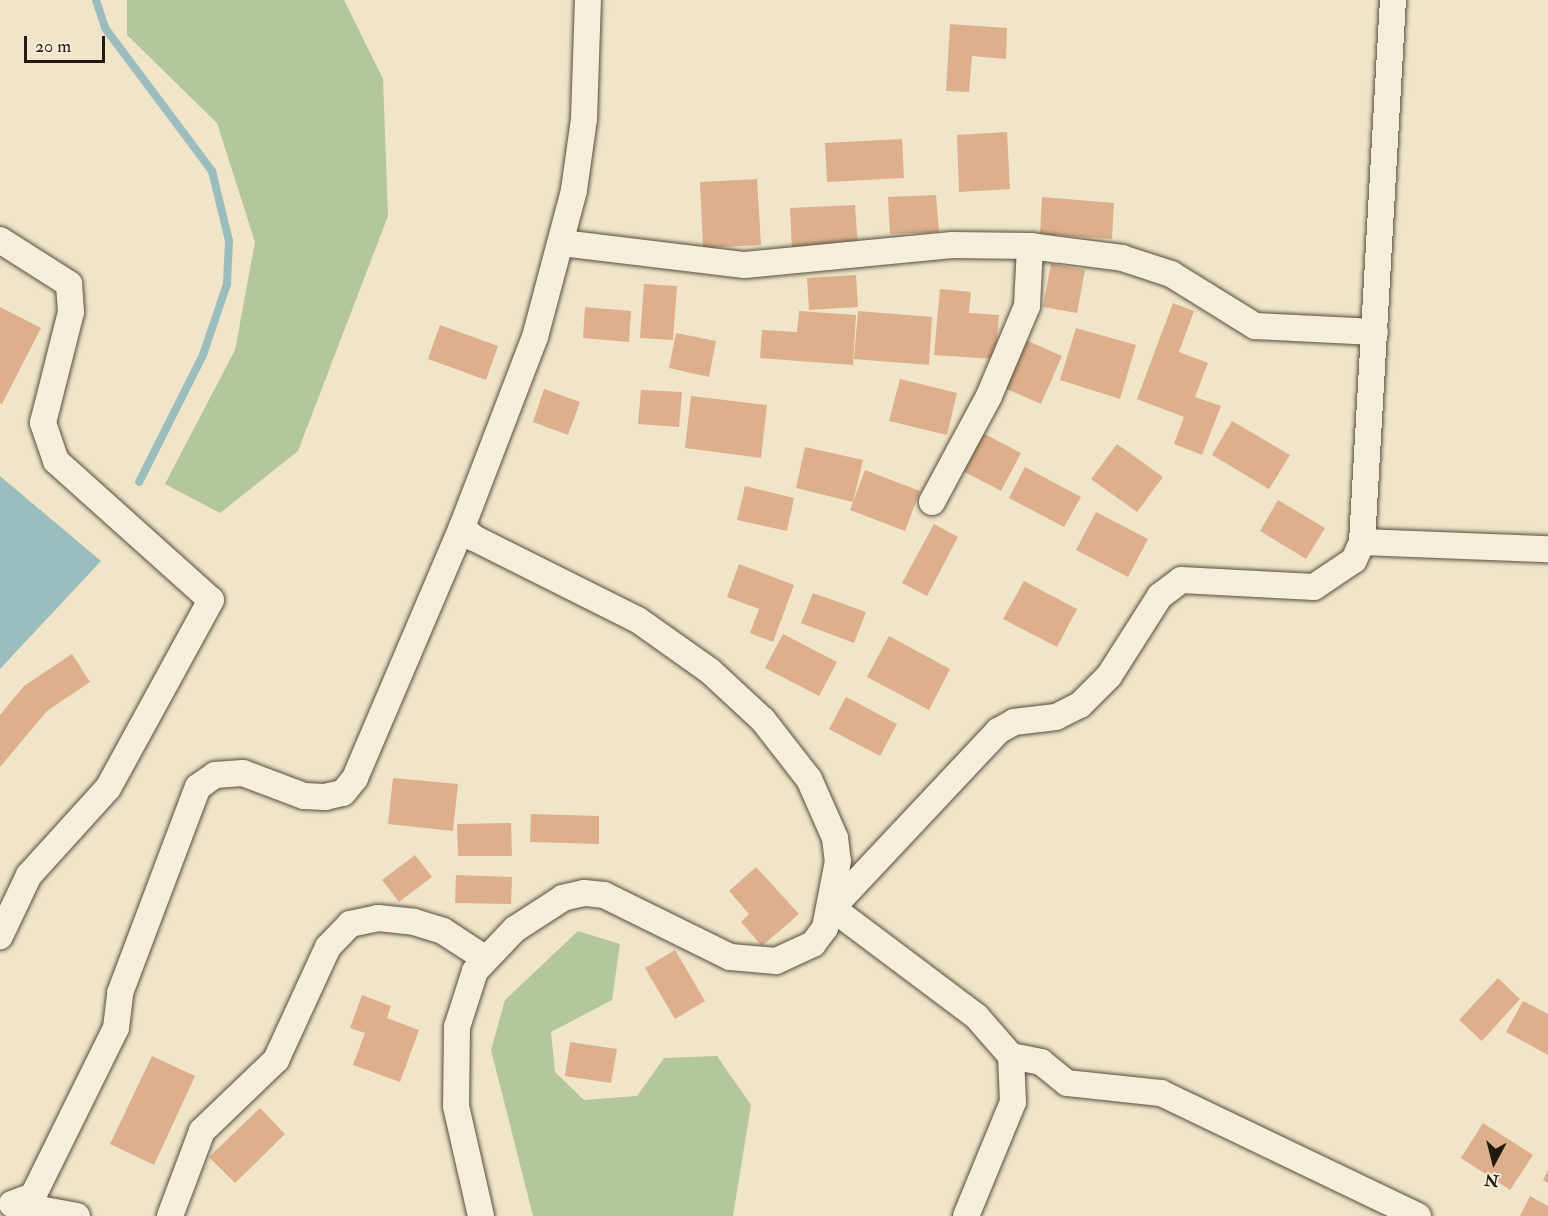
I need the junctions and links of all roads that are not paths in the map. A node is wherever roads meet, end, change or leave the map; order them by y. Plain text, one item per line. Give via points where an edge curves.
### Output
1 (588, 0) edge
2 (1393, 0) edge
3 (0, 240) edge
4 (562, 243) junction
5 (1030, 246) junction
6 (1375, 332) junction
7 (932, 502) dead end
8 (462, 527) junction
9 (1362, 542) junction
10 (1548, 549) edge
11 (832, 908) junction
12 (0, 936) edge
13 (486, 959) junction
14 (1011, 1056) junction
15 (6, 1203) edge
16 (77, 1216) edge
17 (170, 1216) edge
18 (481, 1216) edge
19 (966, 1216) edge
20 (1418, 1216) edge

1 - 4 street via 584,120
2 - 6 street
3 - 12 street via 69,284 71,312 43,423 57,461 211,600 108,788 29,875
4 - 5 street via 745,264 952,245
4 - 8 street via 535,338
5 - 6 street via 1122,258 1171,274 1255,326
5 - 7 street via 1027,306 989,396
6 - 9 street
8 - 11 street via 474,538 638,620 710,671 763,720 809,779 824,807 838,861
8 - 15 street via 355,778 343,793 304,796 243,773 215,775 198,787 120,993 116,1028 33,1196
9 - 10 street
9 - 11 street via 1339,574 1314,587 1182,580 1160,596 1109,676 1080,705 1056,717 1014,722 998,731
11 - 13 street via 813,944 795,955 754,961 702,947 604,895 584,892 563,898 515,929
11 - 14 street via 977,1017
13 - 17 street via 443,931 414,922 378,918 350,924 328,947 276,1060 202,1131
13 - 18 street via 464,995 454,1066 456,1106
14 - 19 street via 1013,1102
14 - 20 street via 1041,1062 1067,1083 1161,1093
15 - 16 street

